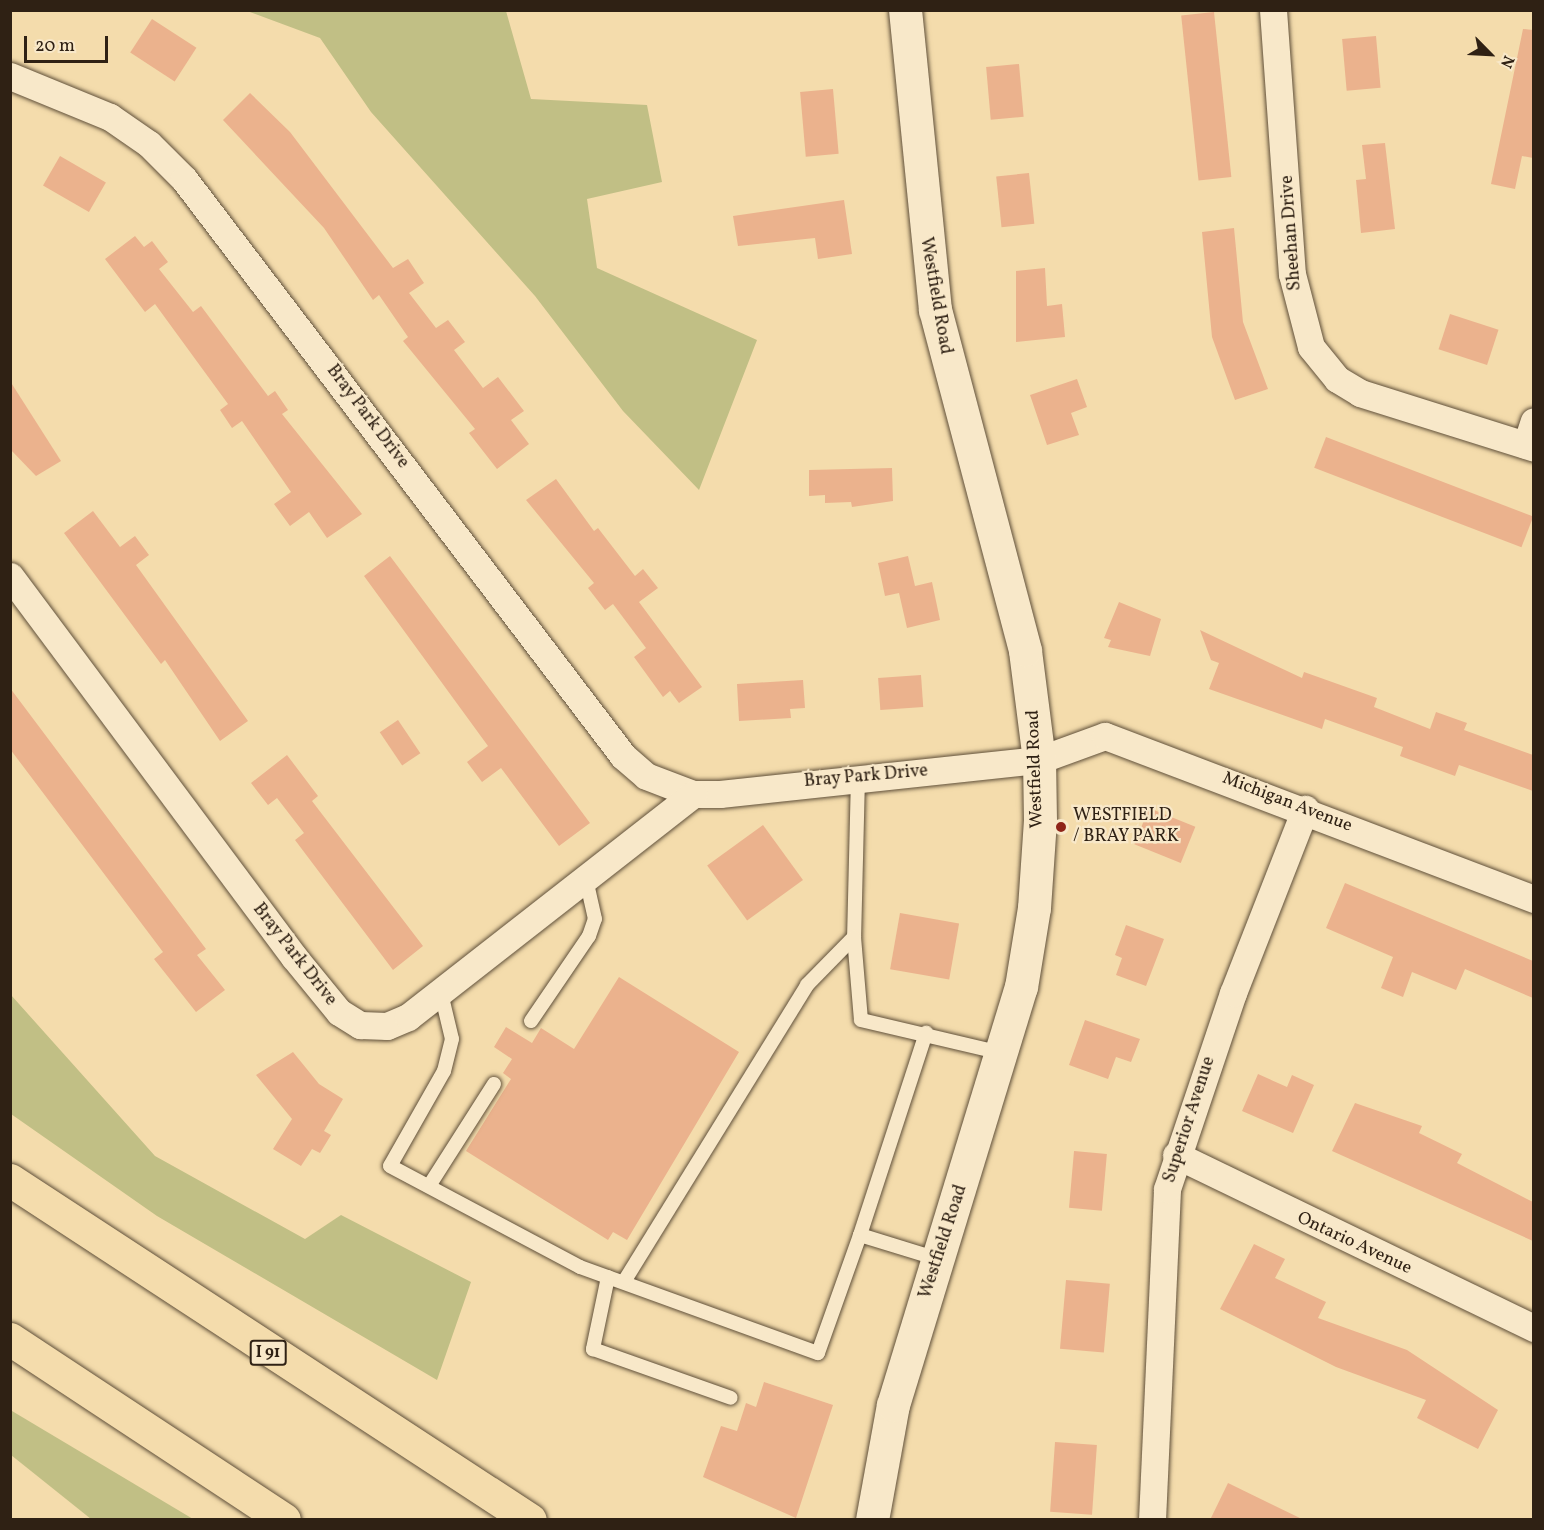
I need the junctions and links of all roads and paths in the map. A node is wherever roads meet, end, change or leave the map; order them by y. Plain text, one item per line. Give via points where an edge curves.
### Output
1 (905, 10) edge
2 (1273, 10) edge
3 (10, 76) edge
4 (1531, 438) edge
5 (10, 576) edge
6 (1039, 759) junction
7 (858, 777) junction
8 (693, 794) junction
9 (1305, 809) junction
10 (586, 879) junction
11 (1533, 899) edge
12 (854, 937) junction
13 (441, 993) junction
14 (531, 1021) dead end
15 (926, 1033) junction
16 (1004, 1054) junction
17 (494, 1084) dead end
18 (1176, 1155) junction
19 (10, 1180) edge
20 (429, 1186) junction
21 (860, 1235) junction
22 (938, 1259) junction
23 (608, 1277) junction
24 (625, 1280) junction
25 (1533, 1328) edge
26 (10, 1338) edge
27 (731, 1398) dead end
28 (284, 1520) edge
29 (530, 1520) edge
30 (872, 1520) edge
31 (1152, 1520) edge

1 - 6 main road, Westfield Road via 935,310 1014,599
2 - 4 street, Sheehan Drive via 1292,274 1311,347 1337,378 1360,393
3 - 8 street, Bray Park Drive via 111,117 167,160 240,245 623,756 646,776
5 - 13 street, Bray Park Drive via 339,1012 360,1026 387,1026
6 - 7 street, Bray Park Drive
6 - 9 street, Michigan Avenue via 1106,736
6 - 16 main road, Westfield Road via 1035,908
7 - 8 street, Bray Park Drive
7 - 12 lane
8 - 10 street, Bray Park Drive
9 - 11 street, Michigan Avenue
9 - 18 street, Superior Avenue
10 - 13 street, Bray Park Drive
10 - 14 lane via 595,919 589,936
12 - 15 lane via 861,1020
12 - 24 lane via 807,985
13 - 20 lane via 452,1039 444,1071 390,1166
15 - 16 lane
15 - 21 lane
16 - 22 main road, Westfield Road
17 - 20 lane
18 - 25 street, Ontario Avenue
18 - 31 street, Superior Avenue via 1167,1189
19 - 29 highway, I 91
20 - 23 lane
21 - 22 lane
21 - 24 lane via 818,1353
22 - 30 main road, Westfield Road via 893,1405
23 - 24 lane
23 - 27 lane via 593,1349
26 - 28 highway

